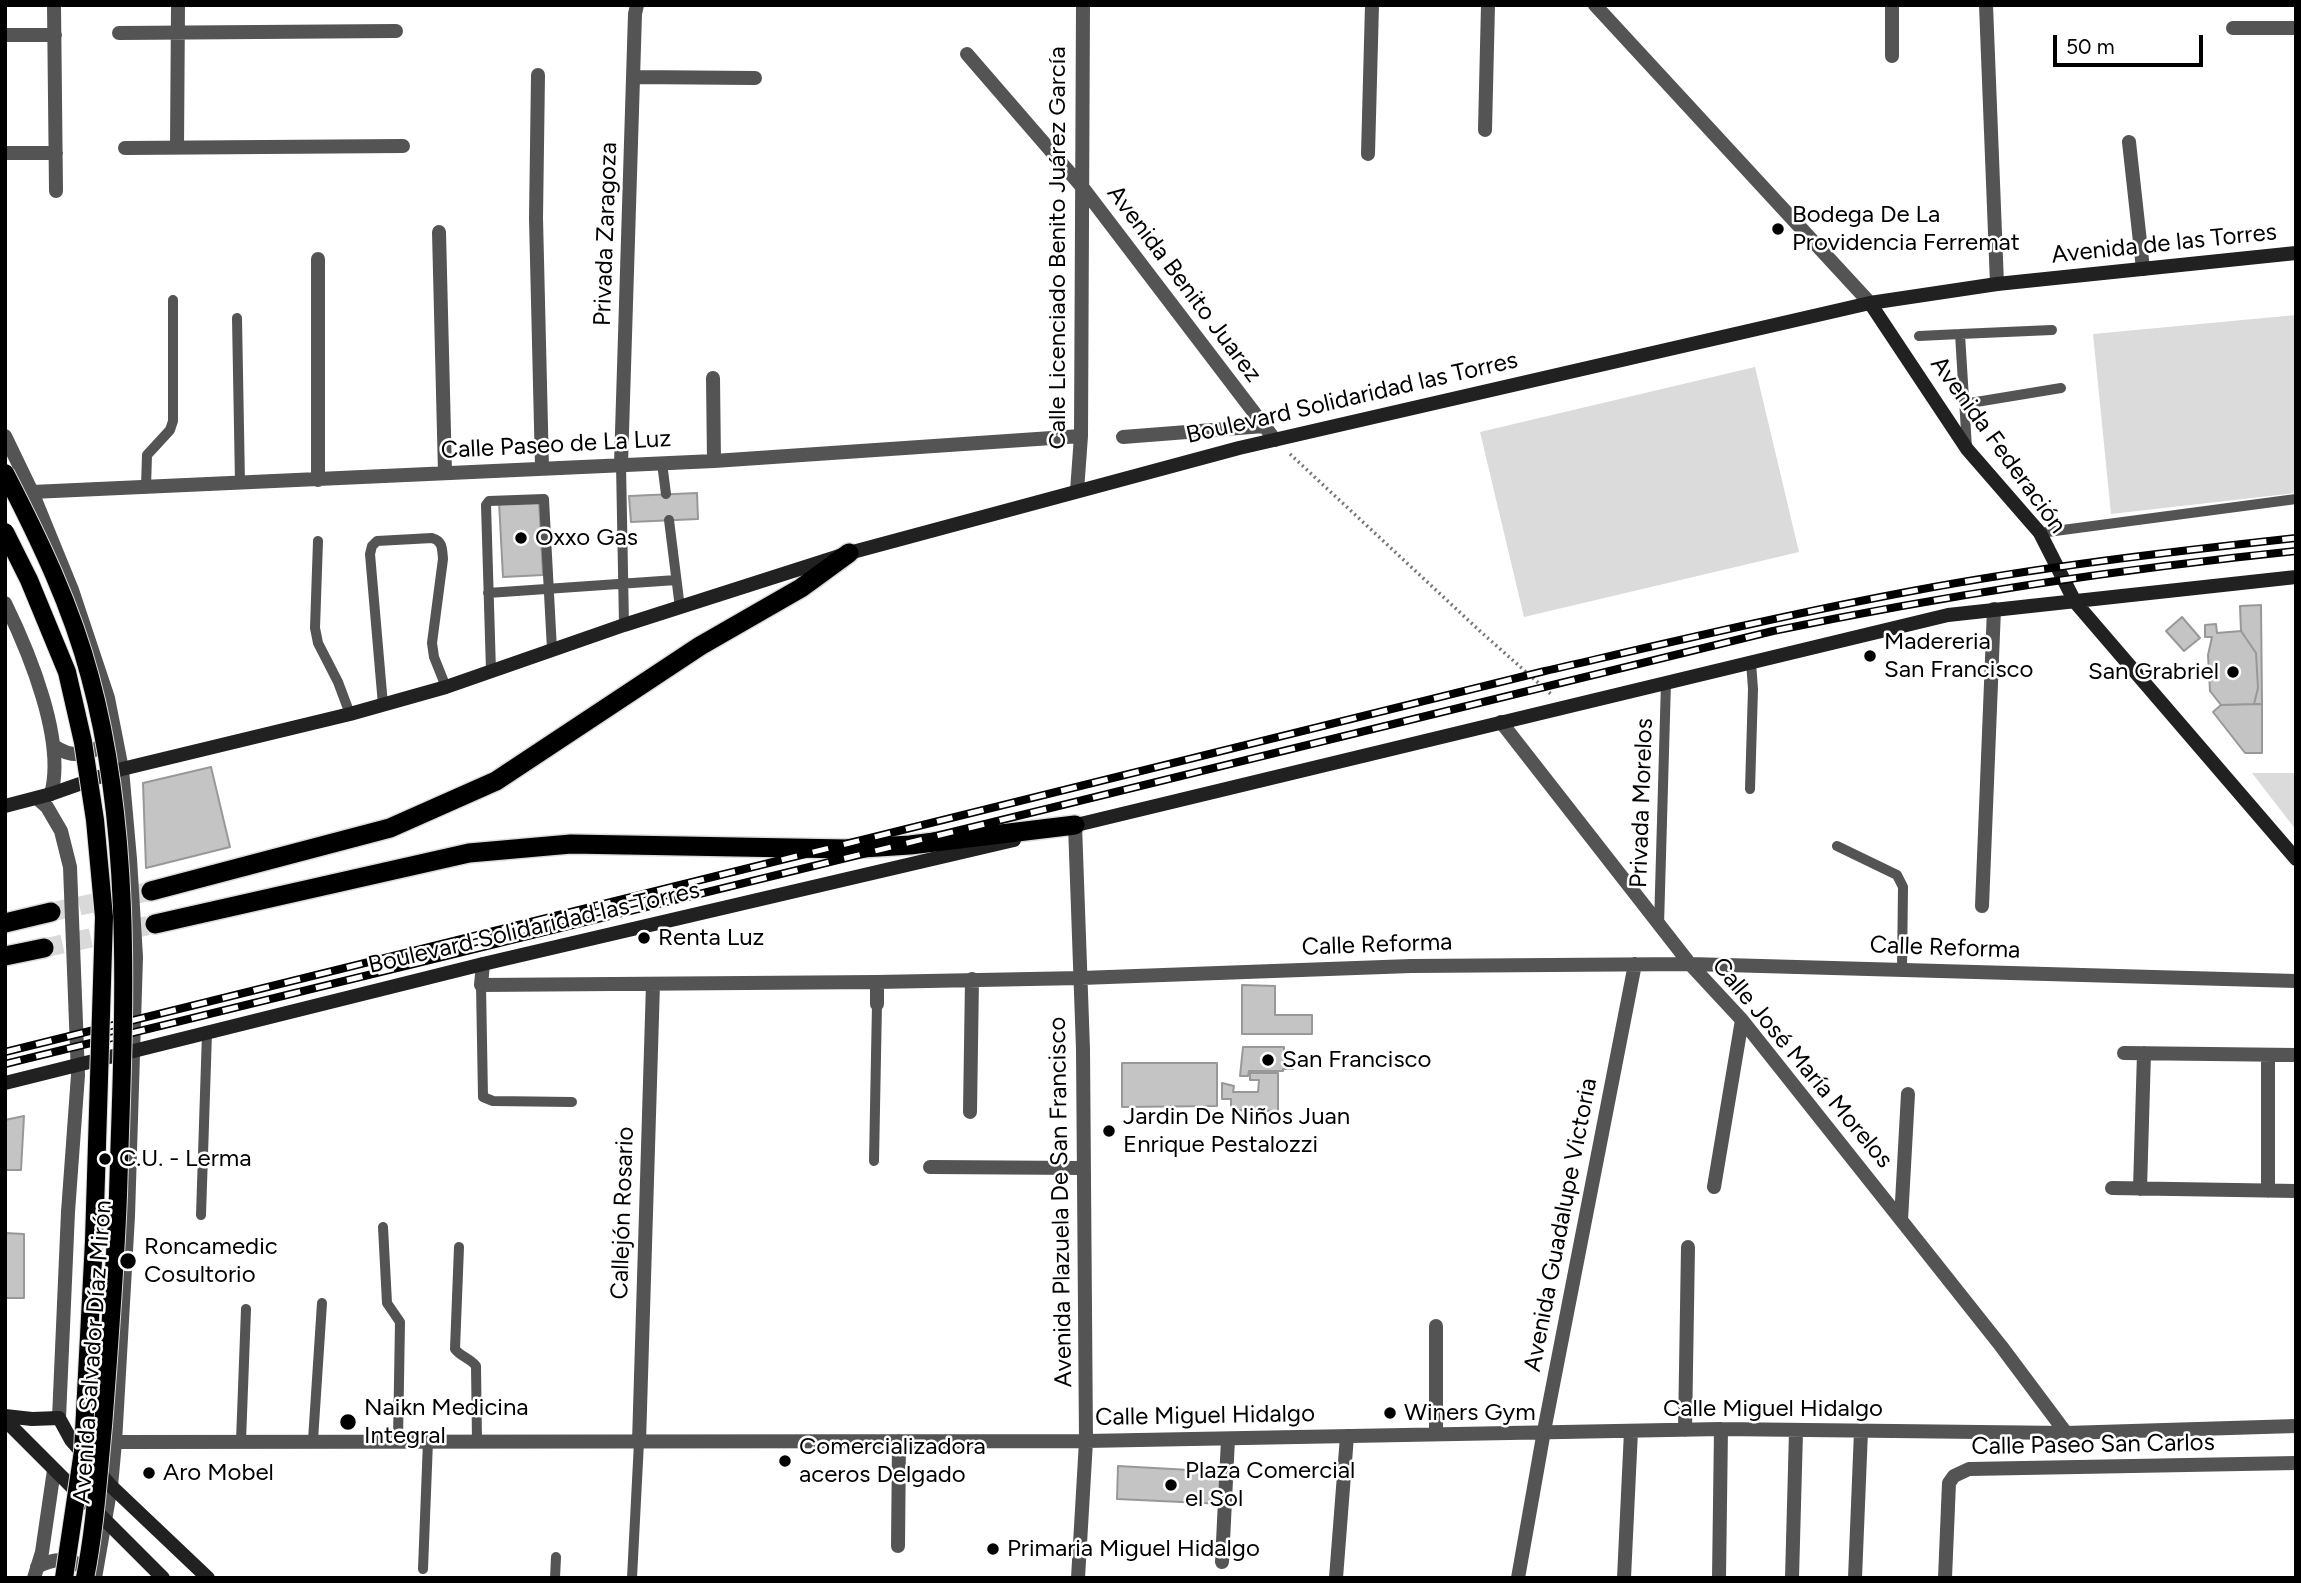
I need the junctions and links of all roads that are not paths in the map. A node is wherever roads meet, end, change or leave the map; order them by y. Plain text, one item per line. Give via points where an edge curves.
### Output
1 (54, 5) edge
2 (178, 5) edge
3 (637, 5) edge
4 (1083, 5) edge
5 (1372, 5) edge
6 (1488, 5) edge
7 (1595, 5) edge
8 (1892, 5) edge
9 (1986, 5) edge
10 (2296, 27) edge
11 (2233, 28) dead end
12 (396, 31) dead end
13 (178, 32) junction
14 (119, 33) dead end
15 (5, 35) edge
16 (55, 35) junction
17 (967, 54) dead end
18 (1892, 56) dead end
19 (538, 75) dead end
20 (635, 77) junction
21 (755, 78) dead end
22 (1485, 130) dead end
23 (2129, 142) dead end
24 (403, 146) dead end
25 (177, 147) junction
26 (125, 148) dead end
27 (5, 153) edge
28 (55, 153) junction
29 (1368, 154) dead end
30 (1083, 188) junction
31 (56, 191) dead end
32 (439, 232) dead end
33 (2296, 253) edge
34 (318, 258) dead end
35 (2143, 269) junction
36 (1997, 284) junction
37 (173, 300) dead end
38 (1870, 303) junction
39 (237, 318) dead end
40 (2052, 330) dead end
41 (1960, 334) junction
42 (1919, 336) dead end
43 (713, 379) dead end
44 (2061, 388) dead end
45 (1964, 404) junction
46 (1264, 426) junction
47 (5, 436) edge
48 (1082, 436) junction
49 (1123, 437) dead end
50 (1275, 440) junction
51 (1967, 449) junction
52 (714, 461) junction
53 (662, 463) junction
54 (621, 464) junction
55 (542, 468) junction
56 (5, 473) edge
57 (445, 473) junction
58 (318, 480) junction
59 (240, 483) junction
60 (146, 487) junction
61 (1077, 491) junction
62 (32, 492) junction
63 (666, 494) dead end
64 (2296, 499) edge
65 (669, 520) dead end
66 (5, 532) edge
67 (2040, 533) junction
68 (318, 541) dead end
69 (849, 553) junction
70 (2296, 577) edge
71 (676, 580) junction
72 (624, 584) junction
73 (547, 589) junction
74 (488, 593) junction
75 (2075, 602) junction
76 (5, 603) edge
77 (680, 608) junction
78 (1994, 609) junction
79 (624, 625) junction
80 (552, 650) junction
81 (1752, 662) junction
82 (491, 671) junction
83 (1666, 682) junction
84 (446, 687) junction
85 (383, 705) junction
86 (350, 714) junction
87 (1501, 722) junction
88 (115, 727) junction
89 (54, 746) junction
90 (122, 769) junction
91 (1750, 789) dead end
92 (44, 796) junction
93 (5, 806) edge
94 (1075, 825) junction
95 (1838, 846) dead end
96 (2296, 859) edge
97 (151, 891) tunnel mouth
98 (1982, 906) dead end
99 (51, 912) tunnel mouth
100 (5, 923) edge
101 (155, 924) tunnel mouth
102 (1660, 925) junction
103 (44, 948) tunnel mouth
104 (5, 956) edge
105 (482, 964) junction
106 (1635, 964) junction
107 (1690, 964) junction
108 (1902, 970) junction
109 (1081, 978) junction
110 (972, 979) junction
111 (2296, 981) edge
112 (877, 982) junction
113 (653, 984) junction
114 (481, 985) junction
115 (877, 1004) joint
116 (1742, 1020) junction
117 (207, 1033) junction
118 (134, 1051) junction
119 (2124, 1053) dead end
120 (2144, 1053) junction
121 (2268, 1055) junction
122 (2296, 1055) edge
123 (78, 1066) junction
124 (5, 1083) edge
125 (1908, 1094) dead end
126 (572, 1102) dead end
127 (970, 1112) dead end
128 (874, 1160) dead end
129 (930, 1167) dead end
130 (1083, 1168) junction
131 (1714, 1187) dead end
132 (2112, 1188) dead end
133 (2140, 1189) junction
134 (2268, 1191) junction
135 (2296, 1191) edge
136 (201, 1215) dead end
137 (1901, 1220) junction
138 (383, 1227) dead end
139 (459, 1247) dead end
140 (1688, 1247) dead end
141 (322, 1304) dead end
142 (246, 1309) dead end
143 (1436, 1326) dead end
144 (5, 1418) edge
145 (59, 1418) junction
146 (2296, 1426) edge
147 (1721, 1429) junction
148 (1685, 1430) junction
149 (1544, 1431) junction
150 (1631, 1431) junction
151 (1796, 1432) junction
152 (1861, 1432) junction
153 (2066, 1433) junction
154 (1436, 1434) junction
155 (1347, 1436) junction
156 (1228, 1439) junction
157 (313, 1440) junction
158 (398, 1440) junction
159 (241, 1441) junction
160 (428, 1441) junction
161 (477, 1441) junction
162 (899, 1441) junction
163 (1086, 1441) junction
164 (115, 1442) junction
165 (639, 1442) junction
166 (2296, 1463) edge
167 (54, 1470) junction
168 (111, 1486) junction
169 (105, 1521) junction
170 (898, 1546) dead end
171 (556, 1557) dead end
172 (1222, 1562) dead end
173 (423, 1569) dead end
174 (36, 1572) edge
175 (64, 1578) edge
176 (85, 1578) edge
177 (95, 1578) edge
178 (163, 1578) edge
179 (208, 1578) edge
180 (555, 1578) edge
181 (632, 1578) edge
182 (1078, 1578) edge
183 (1336, 1578) edge
184 (1518, 1578) edge
185 (1624, 1578) edge
186 (1719, 1578) edge
187 (1792, 1578) edge
188 (1855, 1578) edge
189 (1945, 1578) edge

1 - 16 street
2 - 13 street
3 - 20 street, Privada Zaragoza
4 - 30 street, Calle Licenciado Benito Juárez García
5 - 29 street
6 - 22 street
7 - 38 street, Avenida Federación
8 - 18 street
9 - 36 street
10 - 11 street
12 - 13 street
13 - 14 street
13 - 25 street
15 - 16 street
16 - 28 street
17 - 30 street, Avenida Benito Juarez
19 - 55 street
20 - 21 street
20 - 54 street, Privada Zaragoza
23 - 35 street
24 - 25 street
25 - 26 street
27 - 28 street
28 - 31 street
30 - 46 street, Avenida Benito Juarez
30 - 48 street, Calle Licenciado Benito Juárez García
32 - 57 street
33 - 35 main road, Avenida de las Torres
34 - 58 street
35 - 36 main road, Avenida de las Torres
36 - 38 main road, Avenida de las Torres
37 - 60 lane via 173,421 147,455
38 - 50 main road, Boulevard Solidaridad las Torres
38 - 51 main road, Avenida Federación
39 - 59 lane
40 - 41 lane
41 - 42 lane
41 - 45 lane
43 - 52 street
44 - 45 lane
45 - 51 lane
46 - 49 street
46 - 50 street, Avenida Benito Juarez
47 - 62 street, Avenida Salvador Díaz Mirón
48 - 52 street, Calle Paseo de La Luz
48 - 61 street, Calle Licenciado Benito Juárez García
50 - 61 main road, Boulevard Solidaridad las Torres
51 - 67 main road, Avenida Federación
52 - 53 street, Calle Paseo de La Luz
53 - 54 street, Calle Paseo de La Luz
53 - 63 lane
54 - 55 street, Calle Paseo de La Luz
54 - 72 lane
55 - 57 street, Calle Paseo de La Luz
56 - 176 main road, Avenida Salvador Díaz Mirón, bridge via 39,538 90,676 108,764 120,872 123,1046 114,1292
57 - 58 street, Calle Paseo de La Luz
58 - 59 street, Calle Paseo de La Luz
59 - 60 street, Calle Paseo de La Luz
60 - 62 street, Calle Paseo de La Luz
61 - 69 main road, Boulevard Solidaridad las Torres
62 - 88 street, Avenida Salvador Díaz Mirón via 72,590
64 - 67 lane
65 - 71 lane
66 - 175 main road, Avenida Salvador Díaz Mirón, bridge via 67,672 95,820 104,917 83,1451
67 - 75 main road, Avenida Federación
68 - 86 lane via 315,628
69 - 77 main road, Boulevard Solidaridad las Torres
69 - 97 highway, Boulevard Solidaridad las Torres via 496,781 390,828
70 - 75 main road
71 - 72 lane
71 - 77 lane
72 - 73 lane
72 - 79 lane
73 - 74 lane
73 - 74 lane via 544,499 529,498 486,502
73 - 80 lane
74 - 82 lane
75 - 78 main road
75 - 96 main road, Avenida Federación
76 - 89 street via 31,664
77 - 79 main road, Boulevard Solidaridad las Torres
78 - 81 main road, Boulevard Solidaridad las Torres via 1948,615
78 - 98 street
79 - 80 main road, Boulevard Solidaridad las Torres
80 - 82 main road, Boulevard Solidaridad las Torres
81 - 83 main road, Boulevard Solidaridad las Torres
81 - 91 lane
82 - 84 main road, Boulevard Solidaridad las Torres
83 - 87 main road, Boulevard Solidaridad las Torres
83 - 102 lane, Privada Morelos
84 - 85 main road, Boulevard Solidaridad las Torres
84 - 85 lane via 432,643 442,545 432,538 377,541 370,554
85 - 86 main road, Boulevard Solidaridad las Torres
86 - 90 main road, Boulevard Solidaridad las Torres
87 - 94 main road, Boulevard Solidaridad las Torres
87 - 102 street, Calle José María Morelos
88 - 89 street via 104,743 81,756
88 - 90 street, Avenida Salvador Díaz Mirón
89 - 92 street via 55,771
90 - 92 main road, Boulevard Solidaridad las Torres
90 - 118 street, Avenida Salvador Díaz Mirón via 136,957
92 - 93 main road, Boulevard Solidaridad las Torres
92 - 123 street, Avenida Salvador Díaz Mirón via 68,857
94 - 101 highway, Boulevard Solidaridad las Torres via 860,848 571,845 469,853
94 - 105 main road, Boulevard Solidaridad las Torres
94 - 109 street, Avenida Plazuela De San Francisco
95 - 108 lane via 1901,880
99 - 100 highway
102 - 107 street, Calle José María Morelos
103 - 104 highway
105 - 114 street
105 - 117 main road, Boulevard Solidaridad las Torres
106 - 107 street, Calle Reforma
106 - 109 street, Calle Reforma via 1411,966
106 - 149 street, Avenida Guadalupe Victoria
107 - 108 street, Calle Reforma
107 - 116 street, Calle José María Morelos
108 - 111 street, Calle Reforma
109 - 110 street, Calle Reforma
109 - 130 street, Avenida Plazuela De San Francisco
110 - 112 street, Calle Reforma
110 - 127 street
112 - 113 street, Calle Reforma
112 - 115 street
113 - 114 street, Calle Reforma
113 - 165 street, Callejón Rosario
114 - 126 lane via 483,1097
115 - 128 lane
116 - 131 street
116 - 137 street, Calle José María Morelos
117 - 118 main road, Boulevard Solidaridad las Torres
117 - 136 lane
118 - 123 main road, Boulevard Solidaridad las Torres
118 - 164 street, Avenida Salvador Díaz Mirón
119 - 120 street
120 - 121 street
120 - 133 street
121 - 122 street
121 - 134 street
123 - 124 main road, Boulevard Solidaridad las Torres
123 - 145 street, Avenida Salvador Díaz Mirón
125 - 137 street
129 - 130 street
130 - 163 street, Avenida Plazuela De San Francisco
132 - 133 street
133 - 134 street
134 - 135 street
137 - 153 street, Calle José María Morelos
138 - 158 lane via 387,1303 400,1322
139 - 161 lane via 455,1349 476,1366
140 - 148 street
141 - 157 lane
142 - 159 lane
143 - 154 street
144 - 145 main road
144 - 167 main road
145 - 168 main road via 71,1440
146 - 153 street, Calle Miguel Hidalgo
147 - 148 street, Calle Miguel Hidalgo
147 - 151 street, Calle Miguel Hidalgo
147 - 186 street
148 - 150 street, Calle Miguel Hidalgo
149 - 150 street, Calle Miguel Hidalgo
149 - 154 street, Calle Miguel Hidalgo
149 - 184 street, Avenida Guadalupe Victoria
150 - 185 street
151 - 152 street, Calle Miguel Hidalgo
151 - 187 street
152 - 153 street, Calle Miguel Hidalgo
152 - 188 street
154 - 155 street, Calle Miguel Hidalgo
155 - 156 street, Calle Miguel Hidalgo
155 - 183 street
156 - 163 street, Calle Miguel Hidalgo
156 - 172 street
157 - 158 street, Calle Miguel Hidalgo
157 - 159 street, Calle Miguel Hidalgo
158 - 160 street, Calle Miguel Hidalgo
159 - 164 street, Calle Miguel Hidalgo
160 - 161 street, Calle Miguel Hidalgo
160 - 173 lane
161 - 165 street, Calle Miguel Hidalgo
162 - 163 street, Calle Miguel Hidalgo
162 - 165 street, Calle Miguel Hidalgo
162 - 170 street
163 - 182 street, Avenida Plazuela De San Francisco
164 - 168 street, Avenida Salvador Díaz Mirón
165 - 181 lane
166 - 189 street, Calle Paseo San Carlos via 1960,1471 1950,1483
167 - 169 main road
167 - 174 street, Avenida Salvador Díaz Mirón
168 - 169 street, Avenida Salvador Díaz Mirón
168 - 179 main road
169 - 177 street, Avenida Salvador Díaz Mirón
169 - 178 main road
171 - 180 lane
174 - 177 street via 48,1561 64,1559 81,1564

